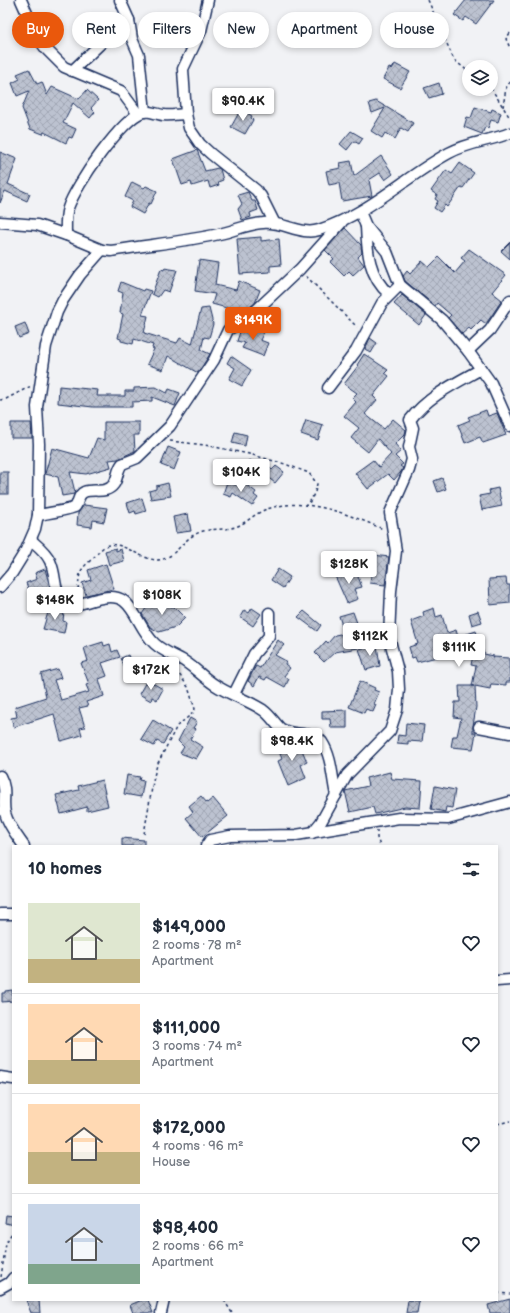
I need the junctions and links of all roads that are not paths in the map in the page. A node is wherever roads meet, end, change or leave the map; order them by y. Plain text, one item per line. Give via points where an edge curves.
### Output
1 (21, 0) edge
2 (120, 0) edge
3 (208, 0) edge
4 (125, 12) edge
5 (130, 26) edge
6 (96, 48) edge
7 (72, 71) junction
8 (141, 113) junction
9 (186, 114) junction
10 (510, 134) edge
11 (360, 212) junction
12 (343, 221) junction
13 (0, 222) edge
14 (274, 222) junction
15 (366, 226) junction
16 (66, 235) junction
17 (102, 250) junction
18 (400, 285) junction
19 (389, 294) junction
20 (510, 300) edge
21 (468, 351) junction
22 (482, 369) junction
23 (328, 388) dead end
24 (510, 426) edge
25 (38, 515) junction
26 (31, 540) junction
27 (0, 587) edge
28 (269, 613) dead end
29 (234, 694) junction
30 (478, 726) dead end
31 (510, 733) edge
32 (0, 776) edge
33 (336, 795) junction
34 (510, 795) edge
35 (506, 803) edge
36 (312, 833) junction
37 (23, 845) edge
38 (207, 845) edge
39 (0, 914) edge
40 (12, 914) edge
41 (510, 980) edge
42 (498, 981) edge
43 (0, 1077) edge
44 (12, 1078) edge
45 (12, 1279) edge
46 (2, 1287) edge
47 (164, 1301) edge
48 (161, 1313) edge

1 - 7 street via 42,43 64,67
2 - 4 street
3 - 9 street via 201,32 183,69
5 - 8 street via 139,59
6 - 7 street
7 - 8 street via 121,91
8 - 9 street
8 - 16 street via 117,132 80,187 69,206
9 - 14 street via 189,128 200,144 216,160 256,190
10 - 11 street via 464,146 449,153
11 - 12 street
11 - 15 street
12 - 14 street via 317,230 302,231
12 - 25 street via 300,268 250,316 228,330 214,360 170,426 137,458 122,464 114,484 104,491 82,493 72,509
13 - 16 street via 37,225
14 - 17 street via 238,227 221,234 193,239
15 - 18 street via 387,252
15 - 19 street via 372,270 380,286
16 - 17 street
17 - 25 street via 80,275 57,312 46,346 37,407 40,444
18 - 19 street
18 - 21 street via 442,320
19 - 23 street via 347,364
20 - 21 street via 490,330
21 - 22 street
22 - 24 street via 501,402
22 - 33 street via 429,400 410,420 413,428 409,447 412,459 390,513 396,556 389,637 398,671 397,710 390,731 347,775
25 - 26 street
26 - 27 street via 12,573
26 - 29 street via 48,557 58,594 63,599 74,605 100,598 123,600 133,611 145,633 165,651 185,662 216,686
28 - 29 street via 269,636 254,654
29 - 33 street via 272,717 288,733 317,738 322,743 330,762
30 - 31 street
32 - 37 street via 4,785 5,811 10,826
33 - 36 street
34 - 35 street
35 - 36 street via 448,819 378,820
36 - 38 street via 230,836 210,840
39 - 40 street
41 - 42 street
43 - 44 street
45 - 46 street
47 - 48 street

